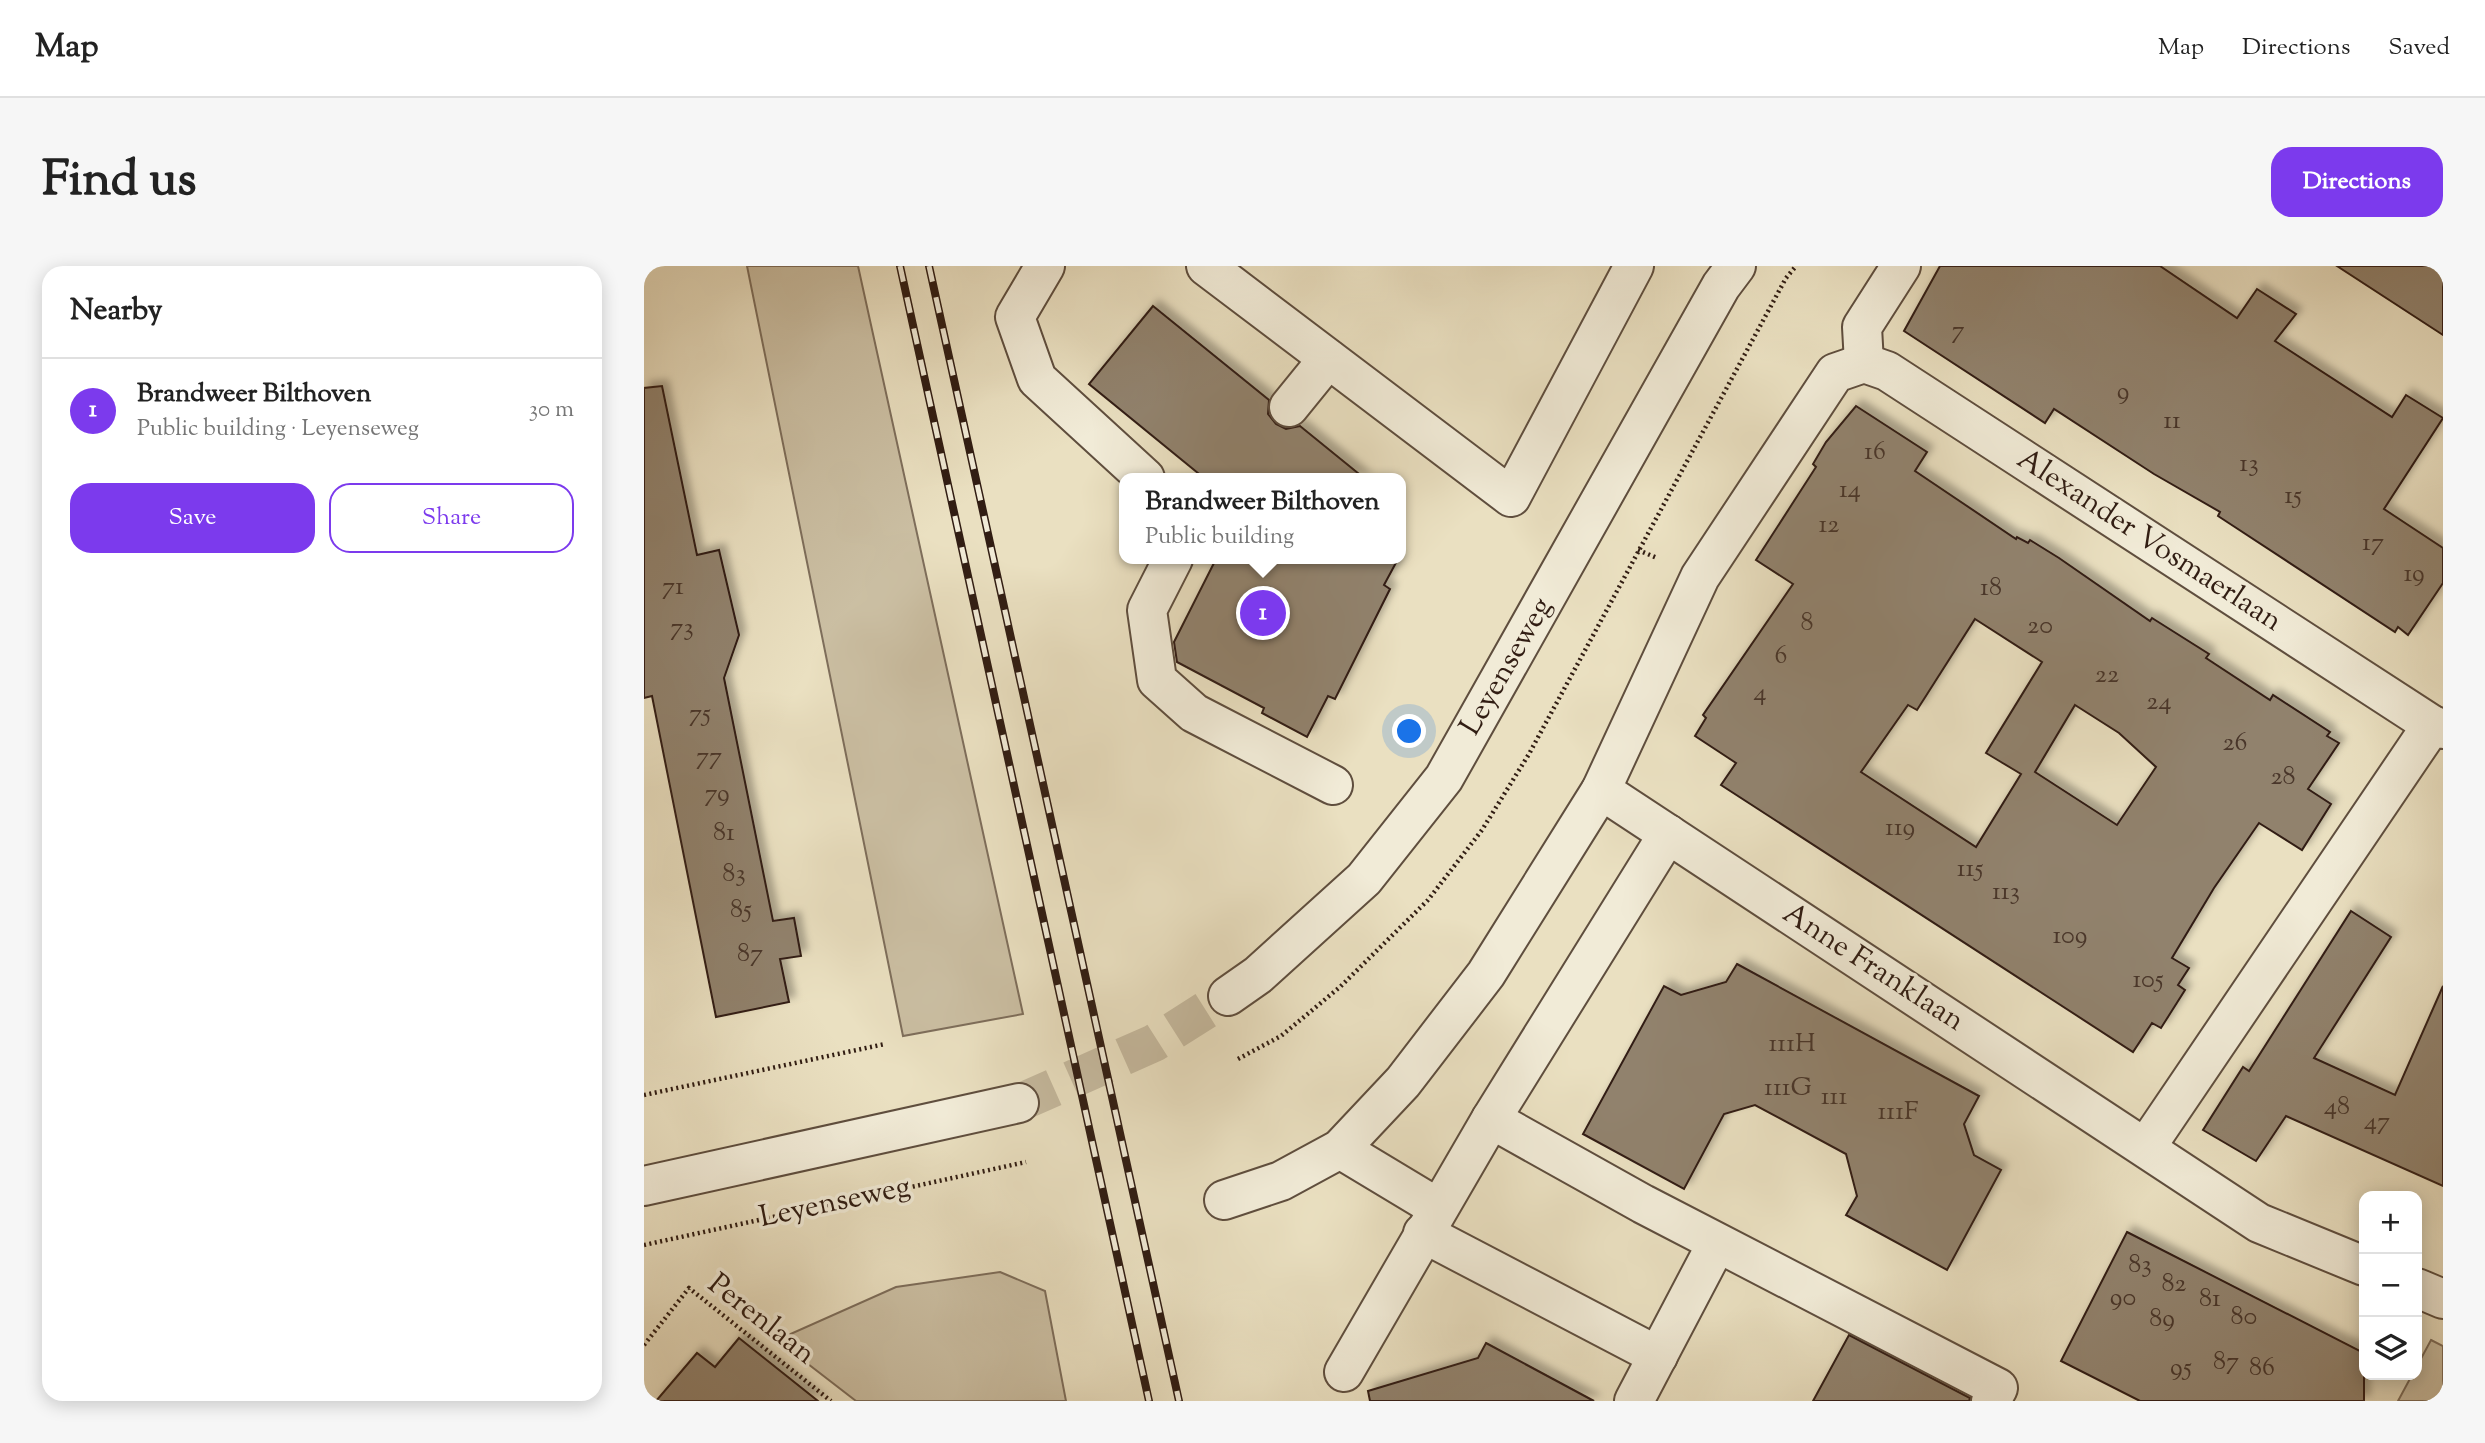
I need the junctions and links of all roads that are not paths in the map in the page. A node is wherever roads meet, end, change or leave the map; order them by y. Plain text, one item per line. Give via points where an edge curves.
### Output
1 (1045, 266) edge
2 (1206, 266) edge
3 (1634, 266) edge
4 (1901, 266) edge
5 (1729, 273) edge
6 (1328, 359) junction
7 (1864, 363) junction
8 (1289, 407) dead end
9 (1140, 473) edge
10 (1170, 564) edge
11 (2438, 727) edge
12 (1334, 785) dead end
13 (1601, 790) junction
14 (1668, 834) junction
15 (1228, 996) tunnel mouth
16 (1019, 1103) tunnel mouth
17 (1491, 1119) junction
18 (2146, 1147) junction
19 (1340, 1149) junction
20 (644, 1186) edge
21 (1224, 1200) dead end
22 (1430, 1220) junction
23 (1717, 1242) junction
24 (2359, 1264) edge
25 (2422, 1290) edge
26 (2443, 1299) edge
27 (1658, 1356) junction
28 (1344, 1372) dead end
29 (1634, 1401) edge
30 (1991, 1401) edge

1 - 9 street via 1015,317 1037,379
2 - 6 street
3 - 6 street via 1511,497
4 - 7 street via 1861,327
5 - 15 street, Leyenseweg via 1444,778 1364,879 1268,967
6 - 8 street
7 - 11 street, Alexander Vosmaerlaan via 1887,371
7 - 13 street via 1835,373 1700,578
10 - 12 street via 1147,610 1157,680 1194,713
11 - 18 street
13 - 14 street, Anne Franklaan
13 - 19 street via 1486,974 1404,1082
14 - 17 street
14 - 18 street, Anne Franklaan
16 - 20 street, Leyenseweg
17 - 22 street
17 - 23 street
18 - 24 street, Anne Franklaan via 2259,1223
19 - 21 street via 1281,1181
19 - 22 street
22 - 27 street
22 - 28 street
23 - 27 street
23 - 30 street via 1998,1388
25 - 26 street
27 - 29 street

